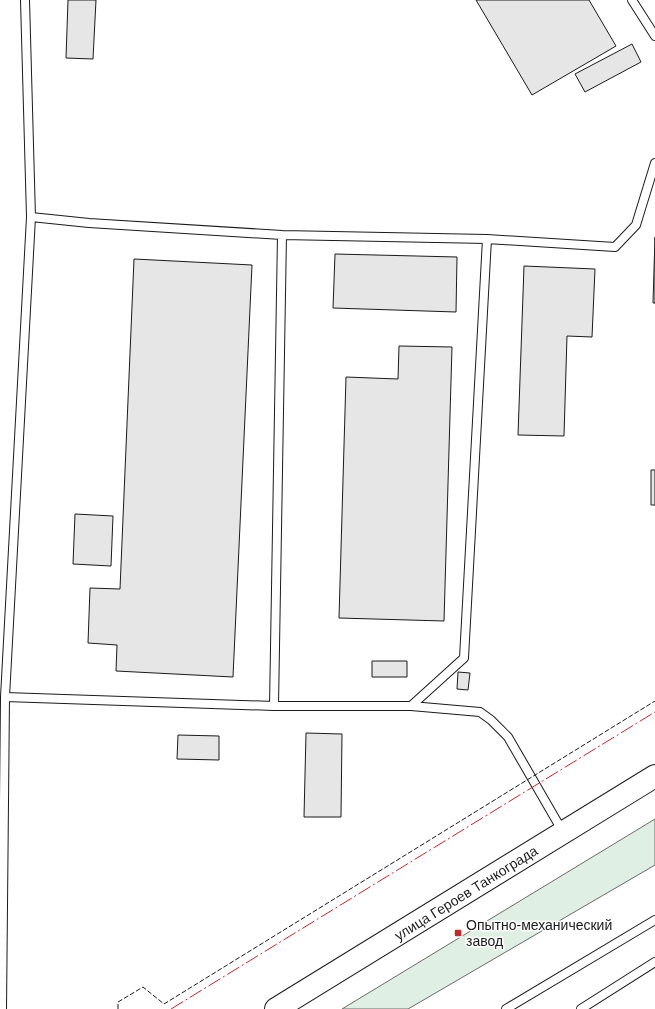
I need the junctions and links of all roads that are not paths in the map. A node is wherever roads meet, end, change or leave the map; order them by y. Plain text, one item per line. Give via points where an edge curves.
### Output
1 (25, 0) edge
2 (632, 0) edge
3 (655, 36) edge
4 (655, 163) edge
5 (31, 217) junction
6 (282, 235) junction
7 (487, 239) junction
8 (5, 698) junction
9 (274, 706) junction
10 (411, 706) junction
11 (655, 776) edge
12 (563, 832) junction
13 (655, 920) edge
14 (655, 962) edge
15 (2, 1009) edge
16 (276, 1009) edge
17 (506, 1009) edge
18 (581, 1009) edge

1 - 5 lane
2 - 3 lane
4 - 7 lane via 636,225 615,247
5 - 6 lane via 96,224
5 - 8 lane
6 - 7 lane
6 - 9 lane
7 - 10 lane via 464,658
8 - 9 lane
8 - 15 lane
9 - 10 lane
10 - 12 lane via 480,712 491,720 508,737
11 - 12 main road, улица Героев Танкограда
12 - 16 main road, улица Героев Танкограда
13 - 17 lane
14 - 18 lane

